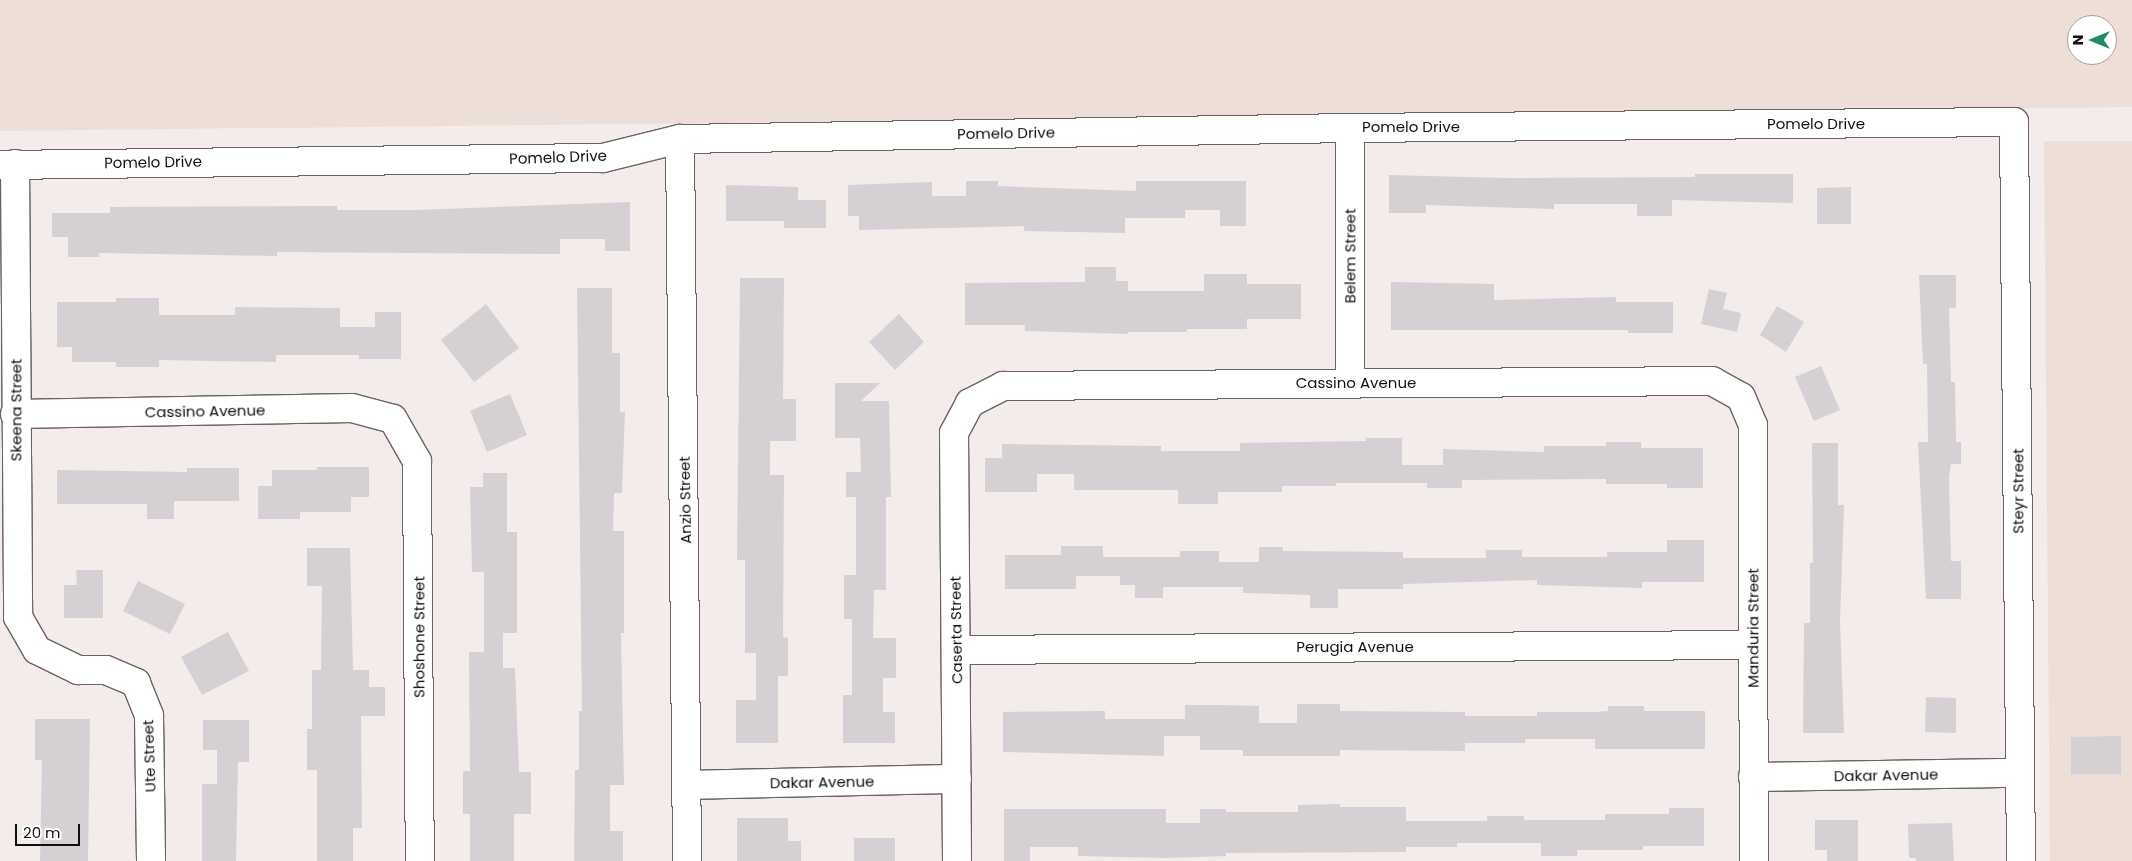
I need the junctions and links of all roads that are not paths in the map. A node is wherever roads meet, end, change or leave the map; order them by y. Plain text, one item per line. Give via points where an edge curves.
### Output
1 (2014, 122) joint
2 (1350, 128) junction
3 (680, 139) junction
4 (8, 165) edge
5 (1350, 383) junction
6 (1742, 397) joint
7 (970, 403) joint
8 (15, 414) junction
9 (393, 419) joint
10 (1753, 645) junction
11 (956, 650) junction
12 (136, 683) joint
13 (2020, 773) junction
14 (1753, 777) junction
15 (956, 780) junction
16 (688, 785) junction
17 (151, 861) edge
18 (420, 861) edge
19 (687, 861) edge
20 (956, 861) edge
21 (1754, 861) edge
22 (2021, 861) edge

1 - 2 street, Pomelo Drive
1 - 13 street, Steyr Street
2 - 3 street, Pomelo Drive
2 - 5 street, Belem Street
3 - 4 street, Pomelo Drive via 603,158
3 - 16 street, Anzio Street
4 - 8 street, Skeena Street
5 - 6 street, Cassino Avenue via 1712,381
5 - 7 street, Cassino Avenue via 1003,386
6 - 10 street, Manduria Street via 1753,425
7 - 11 street, Caserta Street via 954,433
8 - 9 street, Cassino Avenue via 352,408
8 - 12 street, Skeena Street via 18,617 37,650 78,670 106,670
9 - 18 street, Shoshone Street via 417,461
10 - 11 street, Perugia Avenue
10 - 14 street, Manduria Street
11 - 15 street, Caserta Street
12 - 17 street, Ute Street via 150,716
13 - 14 street, Dakar Avenue
13 - 22 street, Steyr Street
14 - 21 street, Manduria Street
15 - 16 street, Dakar Avenue
15 - 20 street, Caserta Street
16 - 19 street, Anzio Street

